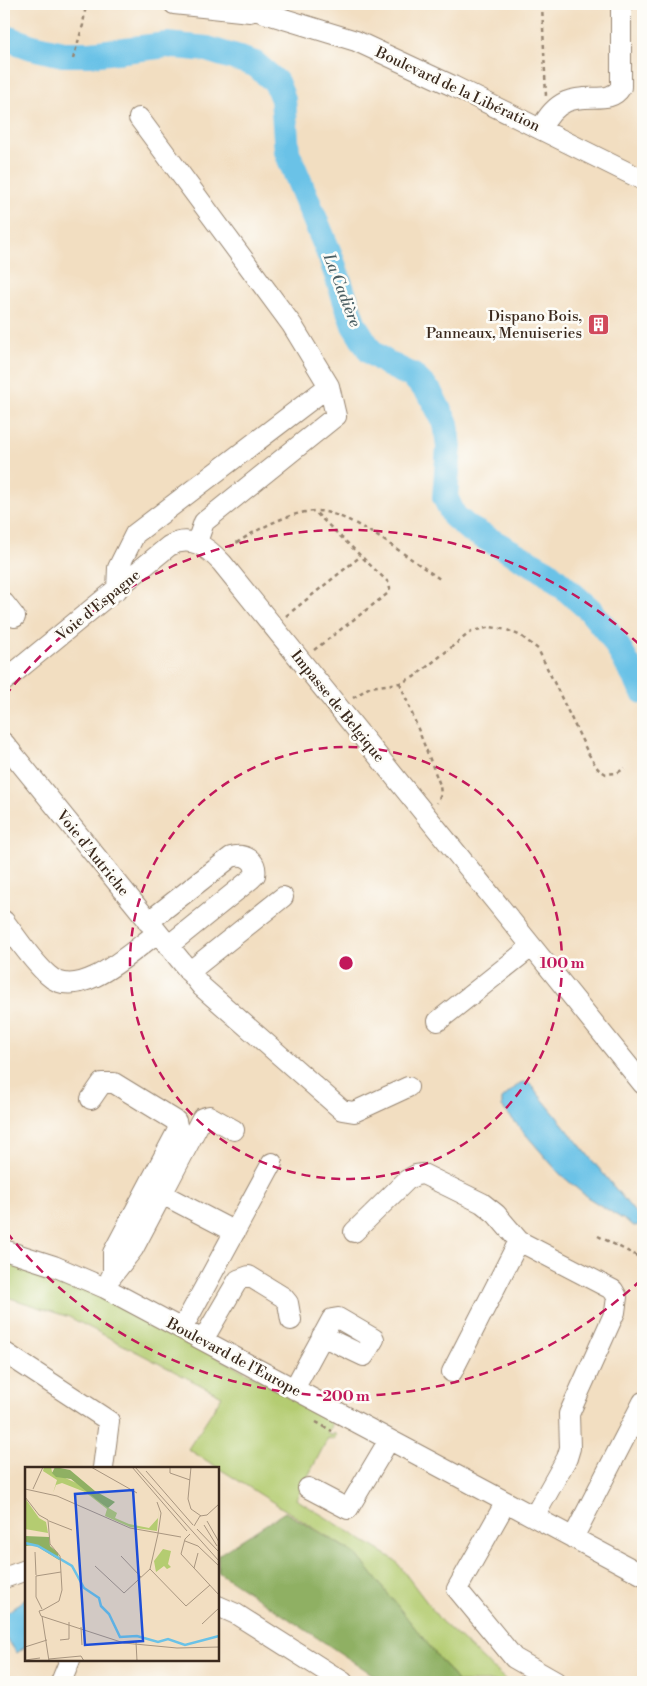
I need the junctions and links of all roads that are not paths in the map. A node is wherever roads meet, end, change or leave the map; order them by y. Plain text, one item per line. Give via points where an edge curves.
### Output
1 (174, 4) edge
2 (235, 4) edge
3 (621, 4) edge
4 (267, 14) junction
5 (139, 118) dead end
6 (544, 121) junction
7 (643, 180) edge
8 (329, 386) junction
9 (196, 542) junction
10 (117, 590) junction
11 (4, 681) edge
12 (4, 743) edge
13 (283, 897) dead end
14 (4, 921) edge
15 (158, 934) junction
16 (531, 947) junction
17 (185, 968) junction
18 (438, 1021) dead end
19 (643, 1083) edge
20 (408, 1086) dead end
21 (90, 1098) dead end
22 (234, 1130) dead end
23 (272, 1162) dead end
24 (162, 1194) junction
25 (235, 1232) junction
26 (354, 1232) dead end
27 (519, 1242) junction
28 (4, 1250) edge
29 (109, 1281) junction
30 (291, 1320) dead end
31 (182, 1329) junction
32 (322, 1336) dead end
33 (203, 1340) junction
34 (4, 1352) edge
35 (452, 1372) dead end
36 (294, 1389) junction
37 (643, 1402) edge
38 (389, 1440) junction
39 (103, 1467) edge
40 (308, 1488) dead end
41 (506, 1502) junction
42 (534, 1517) junction
43 (573, 1538) junction
44 (25, 1570) edge
45 (643, 1575) edge
46 (4, 1578) edge
47 (219, 1606) edge
48 (70, 1661) edge
49 (61, 1682) edge
50 (343, 1682) edge
51 (556, 1682) edge

1 - 4 street, Boulevard de la Libération
2 - 4 street, Boulevard de la Libération
3 - 6 street via 621,87 610,98 567,100
4 - 6 street, Boulevard de la Libération via 356,41
5 - 8 street via 292,325
6 - 7 street, Boulevard de la Libération
8 - 9 street via 336,416 204,522
8 - 10 street via 135,534 118,568
9 - 10 street, Voie d'Espagne via 182,541 169,546
9 - 16 street, Impasse de Belgique via 217,558
10 - 11 street, Voie d'Espagne
12 - 15 street, Voie d'Autriche
13 - 17 street
14 - 15 street via 48,976 67,984 93,978
15 - 15 street via 251,879 255,875 254,864 249,858 231,857
15 - 17 street, Voie d'Autriche
16 - 18 street
16 - 19 street, Impasse de Belgique
17 - 20 street, Voie d'Autriche via 202,987 342,1110 354,1112
21 - 29 street via 102,1083 114,1084 179,1125 113,1253
22 - 24 street via 209,1116 202,1118
23 - 25 street
24 - 25 street
24 - 29 street via 133,1249
25 - 31 street
26 - 27 street via 408,1180 423,1174 482,1203 496,1214
27 - 35 street
27 - 42 street via 614,1290 617,1297 615,1312 568,1414 570,1448 567,1458
28 - 29 street, Boulevard de l'Europe
29 - 31 street, Boulevard de l'Europe
30 - 33 street via 288,1303 282,1296 249,1276 243,1277 238,1280
31 - 33 street, Boulevard de l'Europe
32 - 36 street
33 - 36 street, Boulevard de l'Europe
34 - 39 street via 109,1421
36 - 38 street, Boulevard de l'Europe
37 - 43 street
38 - 40 street via 348,1509
38 - 41 street, Boulevard de l'Europe
41 - 42 street, Boulevard de l'Europe
41 - 51 street via 457,1589 514,1658
42 - 43 street, Boulevard de l'Europe
43 - 45 street, Boulevard de l'Europe
44 - 46 street
47 - 50 street
48 - 49 street

